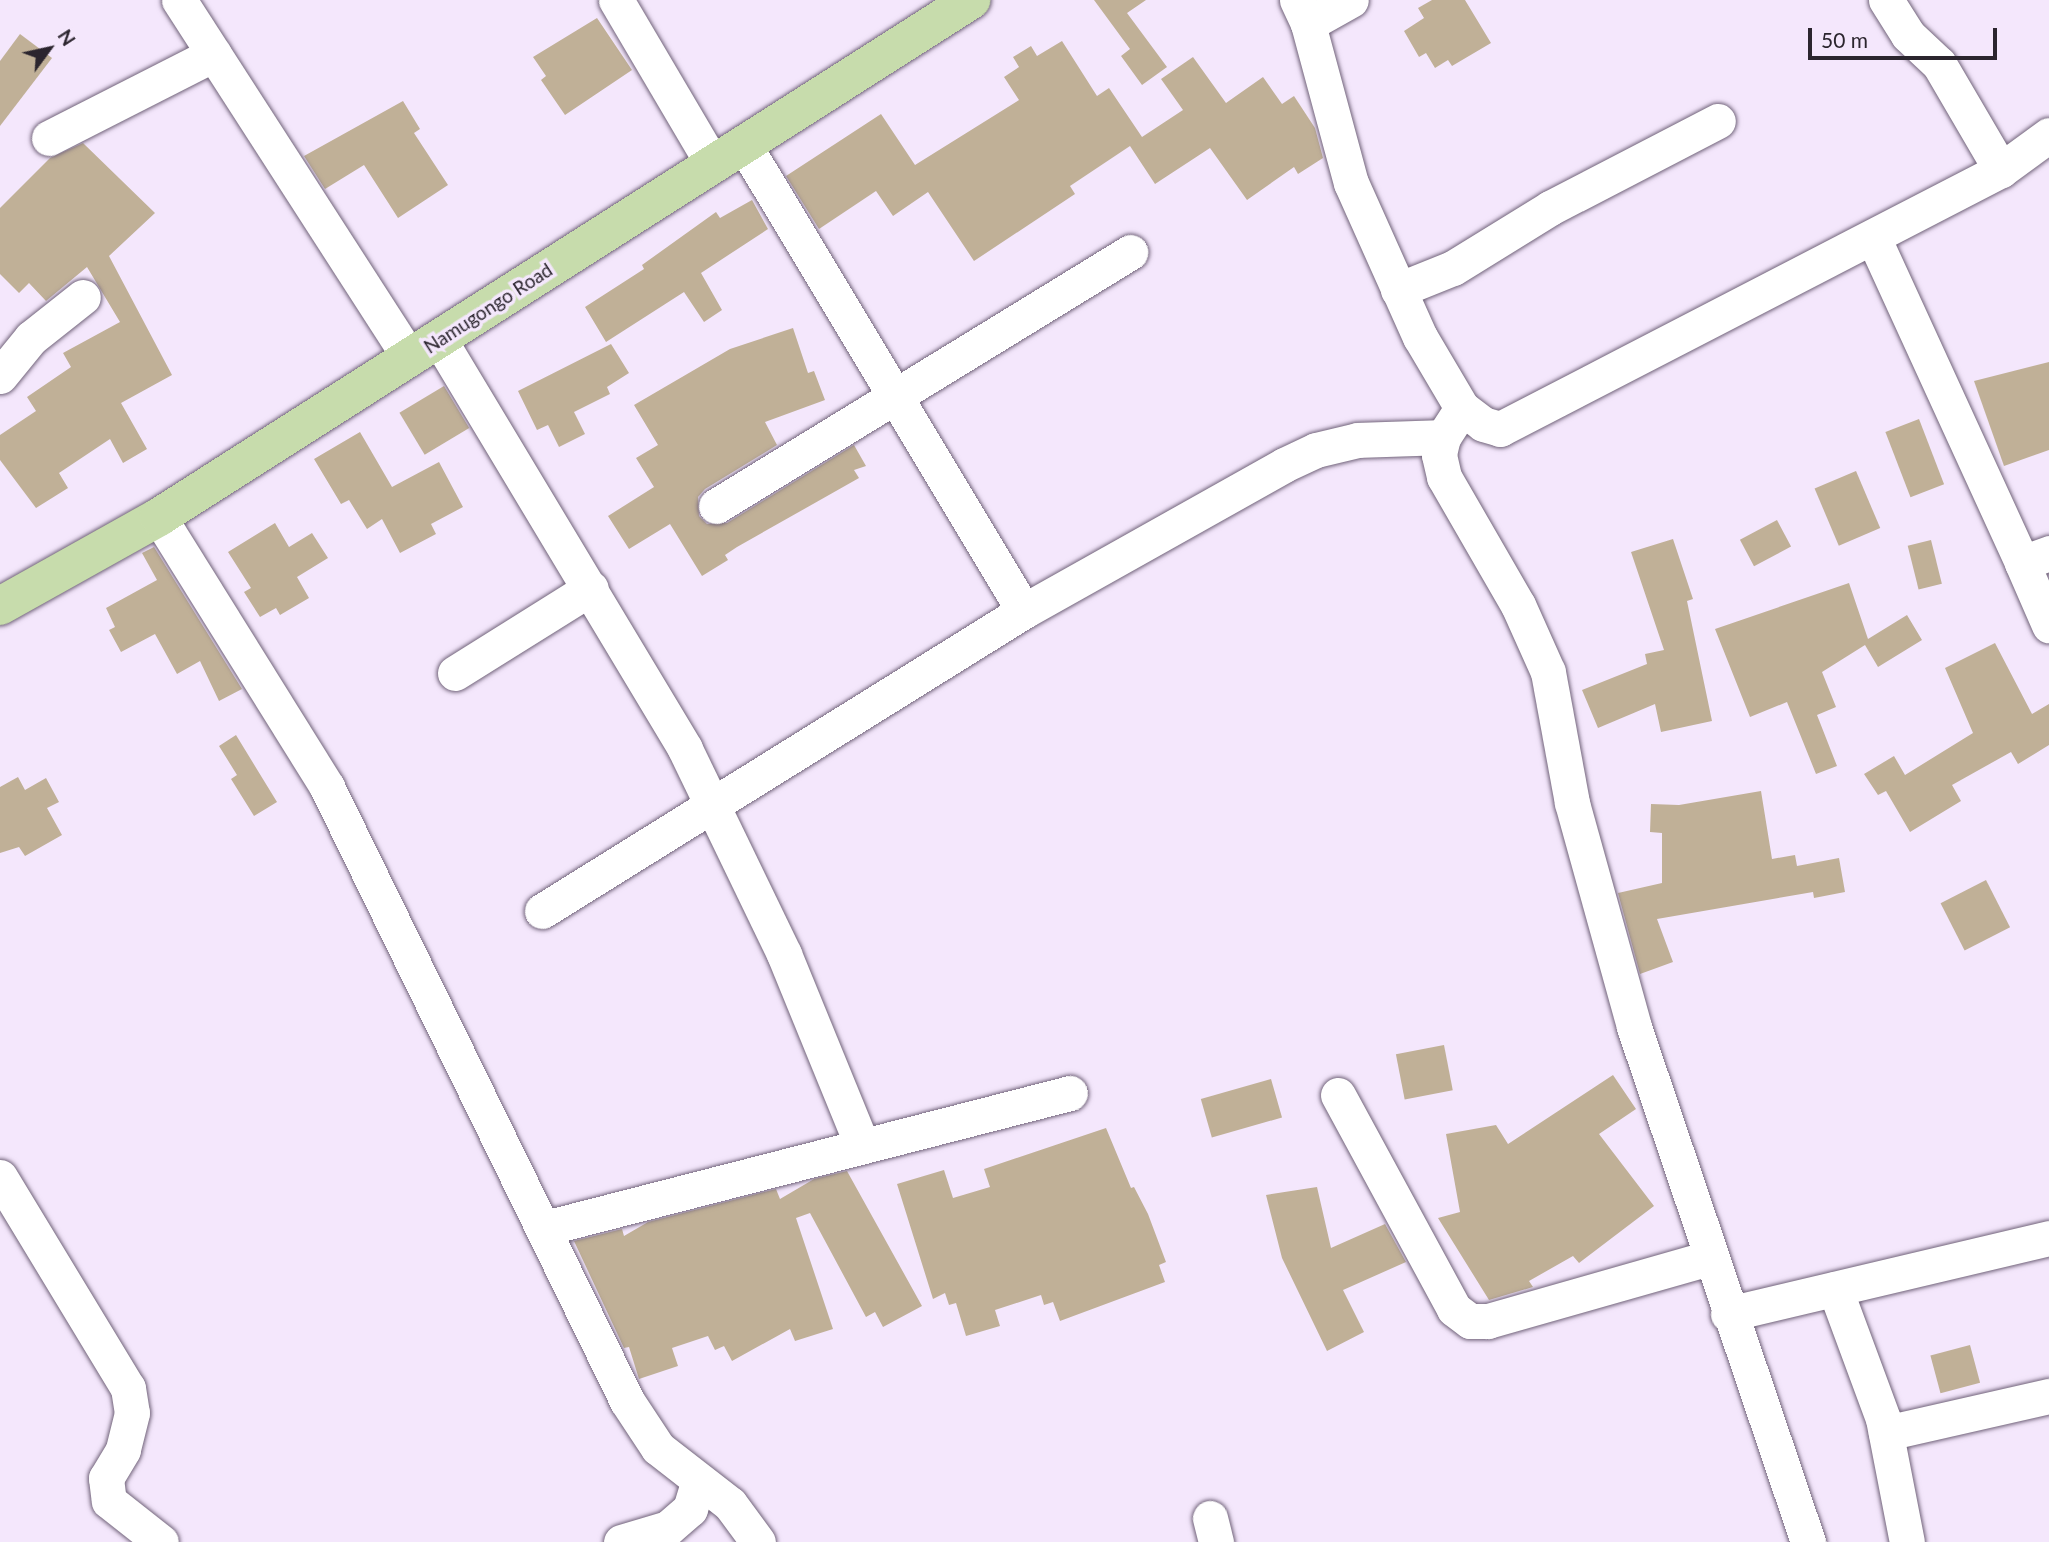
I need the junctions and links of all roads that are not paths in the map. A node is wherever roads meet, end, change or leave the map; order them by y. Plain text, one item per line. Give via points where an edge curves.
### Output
1 (179, 0) edge
2 (616, 0) edge
3 (971, 0) edge
4 (1351, 0) edge
5 (1886, 0) edge
6 (1302, 12) edge
7 (214, 54) junction
8 (1718, 121) dead end
9 (2049, 135) edge
10 (49, 138) dead end
11 (728, 153) junction
12 (2001, 170) junction
13 (1873, 237) junction
14 (1130, 252) dead end
15 (1398, 290) junction
16 (83, 297) dead end
17 (424, 349) junction
18 (0, 376) edge
19 (894, 395) junction
20 (1462, 408) junction
21 (1443, 437) junction
22 (716, 506) dead end
23 (159, 517) junction
24 (2036, 558) edge
25 (591, 588) junction
26 (4, 595) edge
27 (1024, 611) junction
28 (2049, 625) edge
29 (455, 673) dead end
30 (713, 806) junction
31 (542, 911) dead end
32 (1070, 1093) dead end
33 (1338, 1095) dead end
34 (862, 1145) junction
35 (0, 1177) edge
36 (545, 1228) junction
37 (2049, 1238) edge
38 (1709, 1258) junction
39 (1835, 1289) junction
40 (1728, 1314) junction
41 (2049, 1396) edge
42 (1886, 1433) junction
43 (698, 1483) junction
44 (161, 1542) edge
45 (621, 1542) edge
46 (758, 1542) edge
47 (1808, 1542) edge
48 (1907, 1542) edge

1 - 7 street
2 - 11 street
3 - 11 main road, Namugongo Road
4 - 6 street
5 - 12 street via 1908,35 1939,64
6 - 15 street via 1351,183
7 - 10 street
7 - 17 street
8 - 15 street via 1550,208 1452,268
9 - 12 street
11 - 17 main road, Namugongo Road
11 - 19 street
12 - 13 street
13 - 20 street via 1527,418 1500,429 1483,424
13 - 24 street
14 - 19 street
15 - 20 street via 1446,387
16 - 18 street via 31,338
17 - 23 main road, Namugongo Road
17 - 25 street
19 - 22 street
19 - 27 street
20 - 21 street
21 - 27 street via 1358,440 1316,450
21 - 38 street via 1439,455 1444,477 1518,605 1548,672 1579,829 1634,1027
23 - 26 main road, Namugongo Road
23 - 36 street via 327,787
24 - 28 street
25 - 29 street
25 - 30 street
27 - 30 street
30 - 31 street
30 - 34 street via 784,954
32 - 34 street
33 - 38 street via 1454,1309 1470,1321 1488,1321
34 - 36 street
35 - 44 street via 128,1388 132,1413 122,1450 106,1478 109,1501
36 - 43 street via 627,1401 659,1448
37 - 39 street
38 - 40 street
39 - 40 street
39 - 42 street
40 - 47 street
41 - 42 street
42 - 48 street
43 - 45 street via 690,1509 668,1528
43 - 46 street via 730,1504

